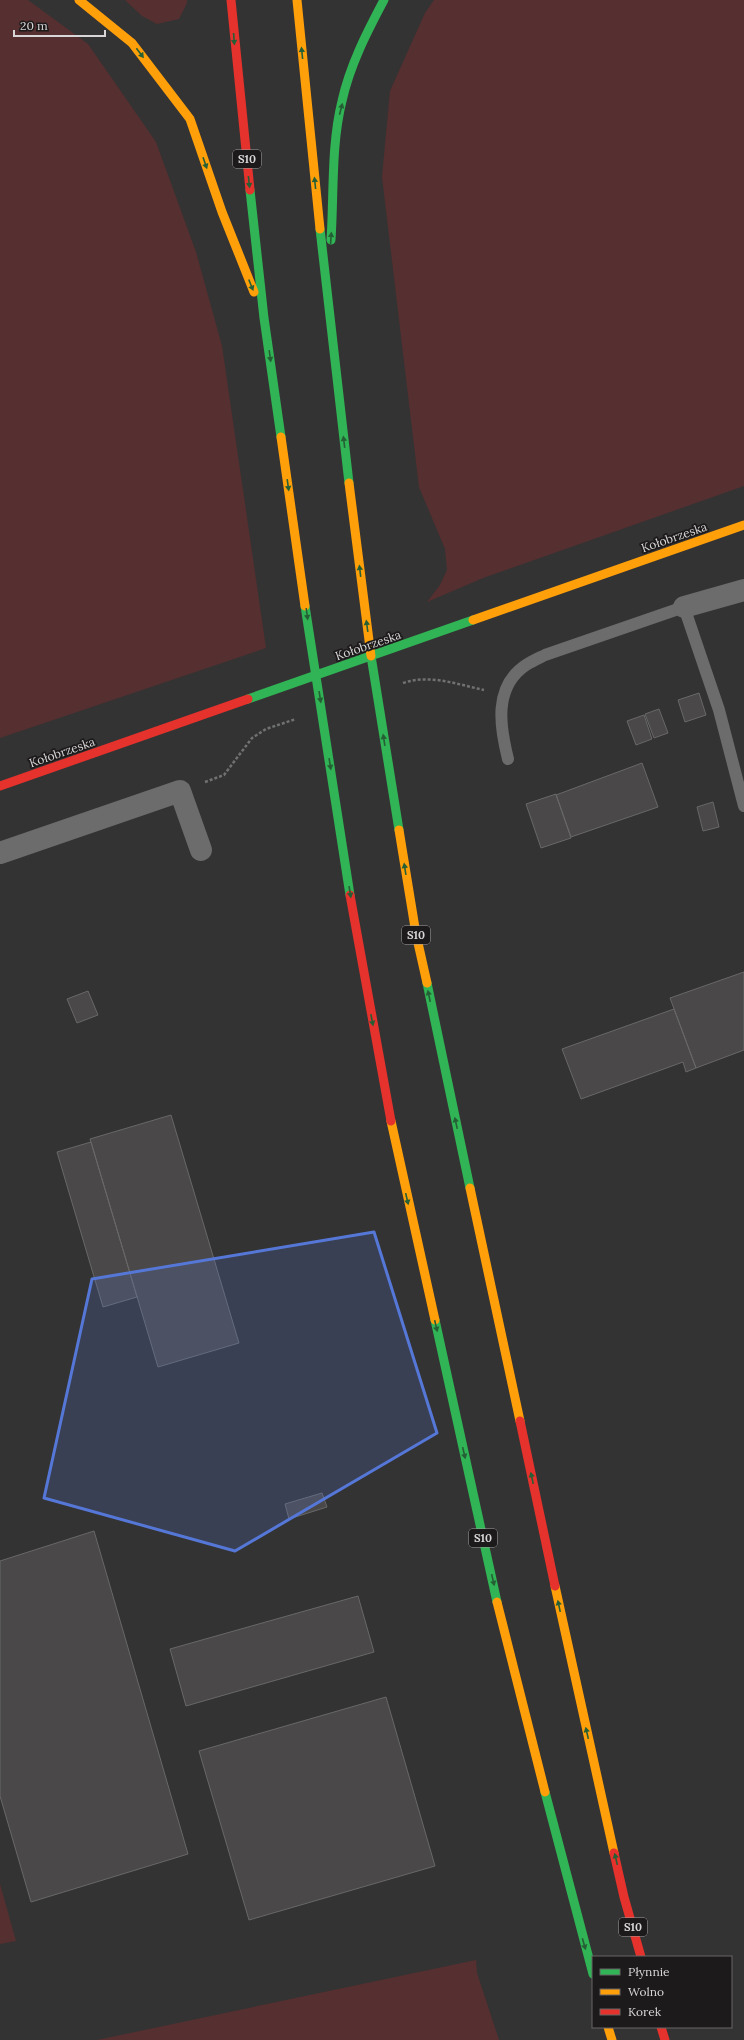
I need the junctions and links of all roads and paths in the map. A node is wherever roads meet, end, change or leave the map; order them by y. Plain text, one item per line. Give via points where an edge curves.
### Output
1 (78, 0) edge
2 (231, 0) edge
3 (297, 0) edge
4 (384, 0) edge
5 (327, 305) junction
6 (264, 318) junction
7 (744, 525) edge
8 (744, 590) edge
9 (684, 607) junction
10 (508, 759) dead end
11 (0, 786) edge
12 (744, 806) edge
13 (202, 850) dead end
14 (0, 853) edge
15 (641, 1956) edge
16 (592, 1970) edge
17 (608, 2028) edge
18 (661, 2028) edge
19 (612, 2040) edge
20 (665, 2040) edge

1 -> 6 main road via 132,43 190,119 222,212
2 -> 6 main road, S10
5 -> 3 main road, S10
5 -> 4 main road via 340,115 353,67 370,25
15 -> 5 main road, S10 via 624,1898 564,1629 416,934 378,706
6 -> 16 main road, S10 via 358,945 399,1161 503,1628
7 - 11 main road, Kołobrzeska
8 - 9 street
9 - 10 lane via 546,655 525,666 514,677 504,694 501,712 502,734
9 - 12 lane via 719,710
13 - 14 street via 180,791
17 - 19 main road
18 - 20 main road

